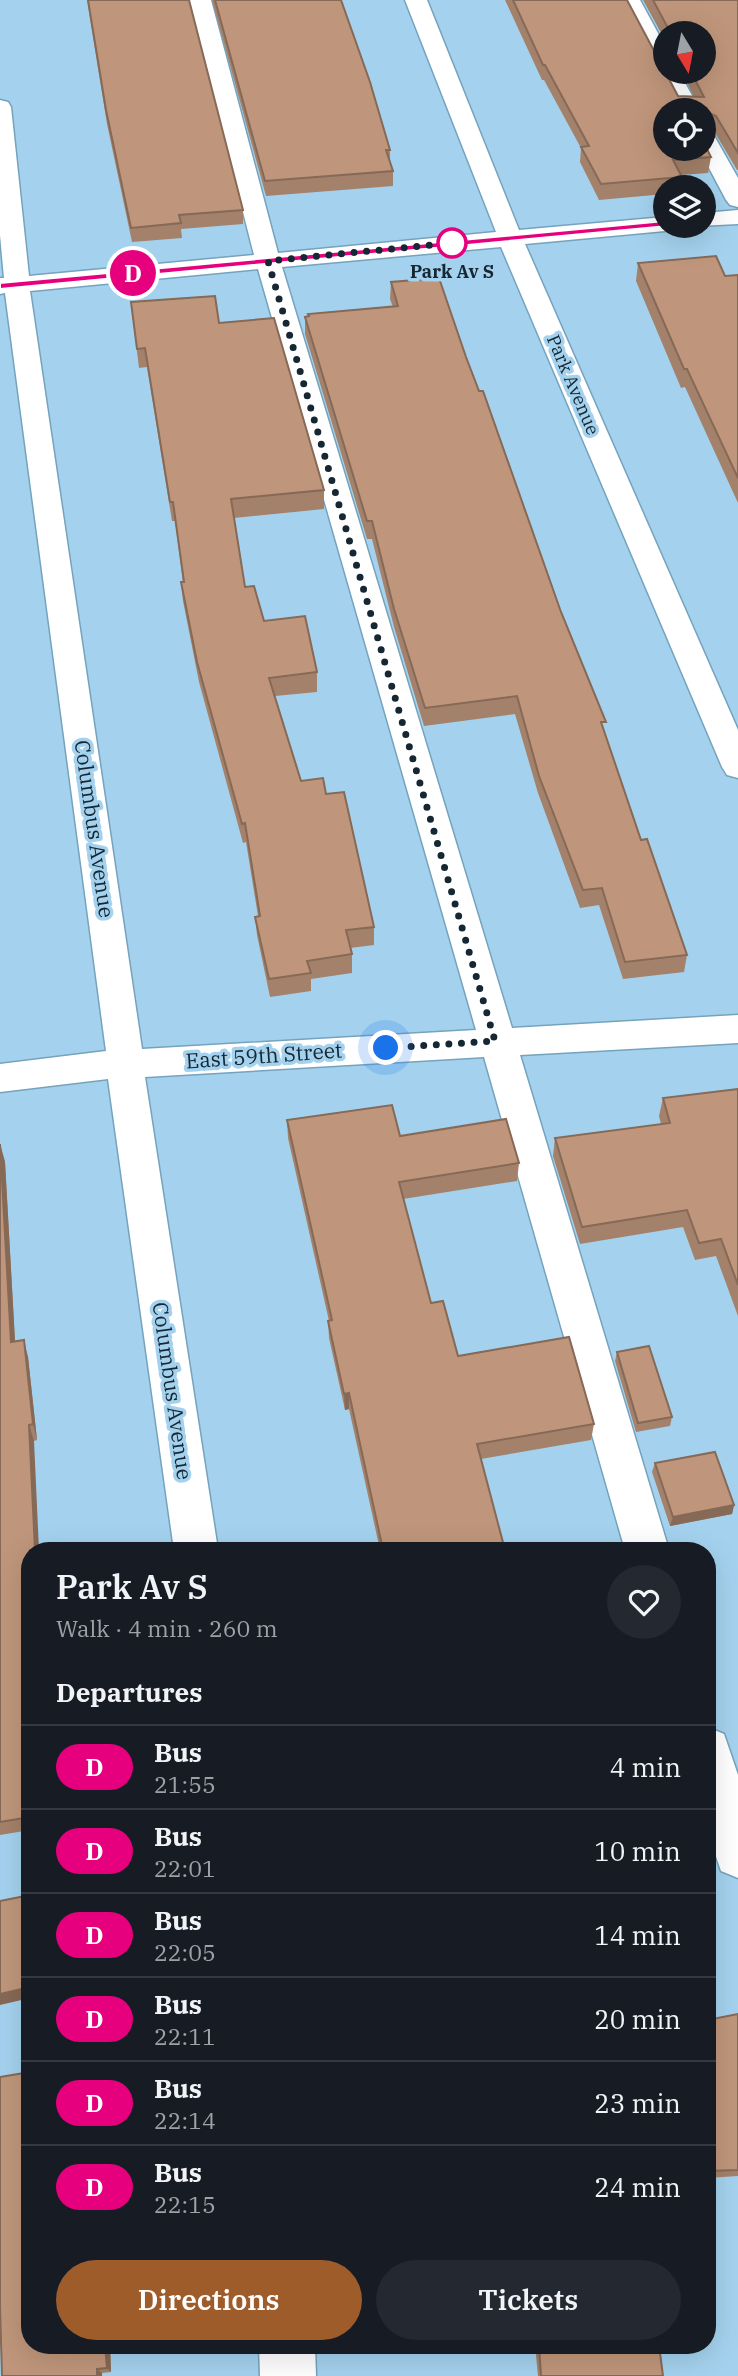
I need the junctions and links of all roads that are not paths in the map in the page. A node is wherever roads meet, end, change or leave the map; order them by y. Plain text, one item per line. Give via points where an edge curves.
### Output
1 (200, 0) edge
2 (416, 0) edge
3 (629, 0) edge
4 (653, 44) edge
5 (0, 107) edge
6 (716, 159) edge
7 (738, 200) edge
8 (738, 217) edge
9 (716, 219) edge
10 (653, 225) edge
11 (510, 238) junction
12 (268, 261) junction
13 (8, 285) edge
14 (738, 767) edge
15 (738, 1029) edge
16 (495, 1041) junction
17 (124, 1064) junction
18 (0, 1077) edge
19 (195, 1542) edge
20 (645, 1542) edge
21 (716, 1780) edge
22 (738, 1854) edge
23 (287, 2354) edge
24 (288, 2376) edge

1 - 12 street
2 - 11 street, Park Avenue
3 - 4 street
5 - 13 street, Columbus Avenue
6 - 7 street
8 - 9 street
10 - 11 street
11 - 12 street
11 - 14 street, Park Avenue
12 - 13 street
12 - 16 street
13 - 17 street, Columbus Avenue
15 - 16 street, East 59th Street
16 - 17 street, East 59th Street
16 - 20 street
17 - 18 street, East 59th Street
17 - 19 street, Columbus Avenue
21 - 22 street
23 - 24 street

